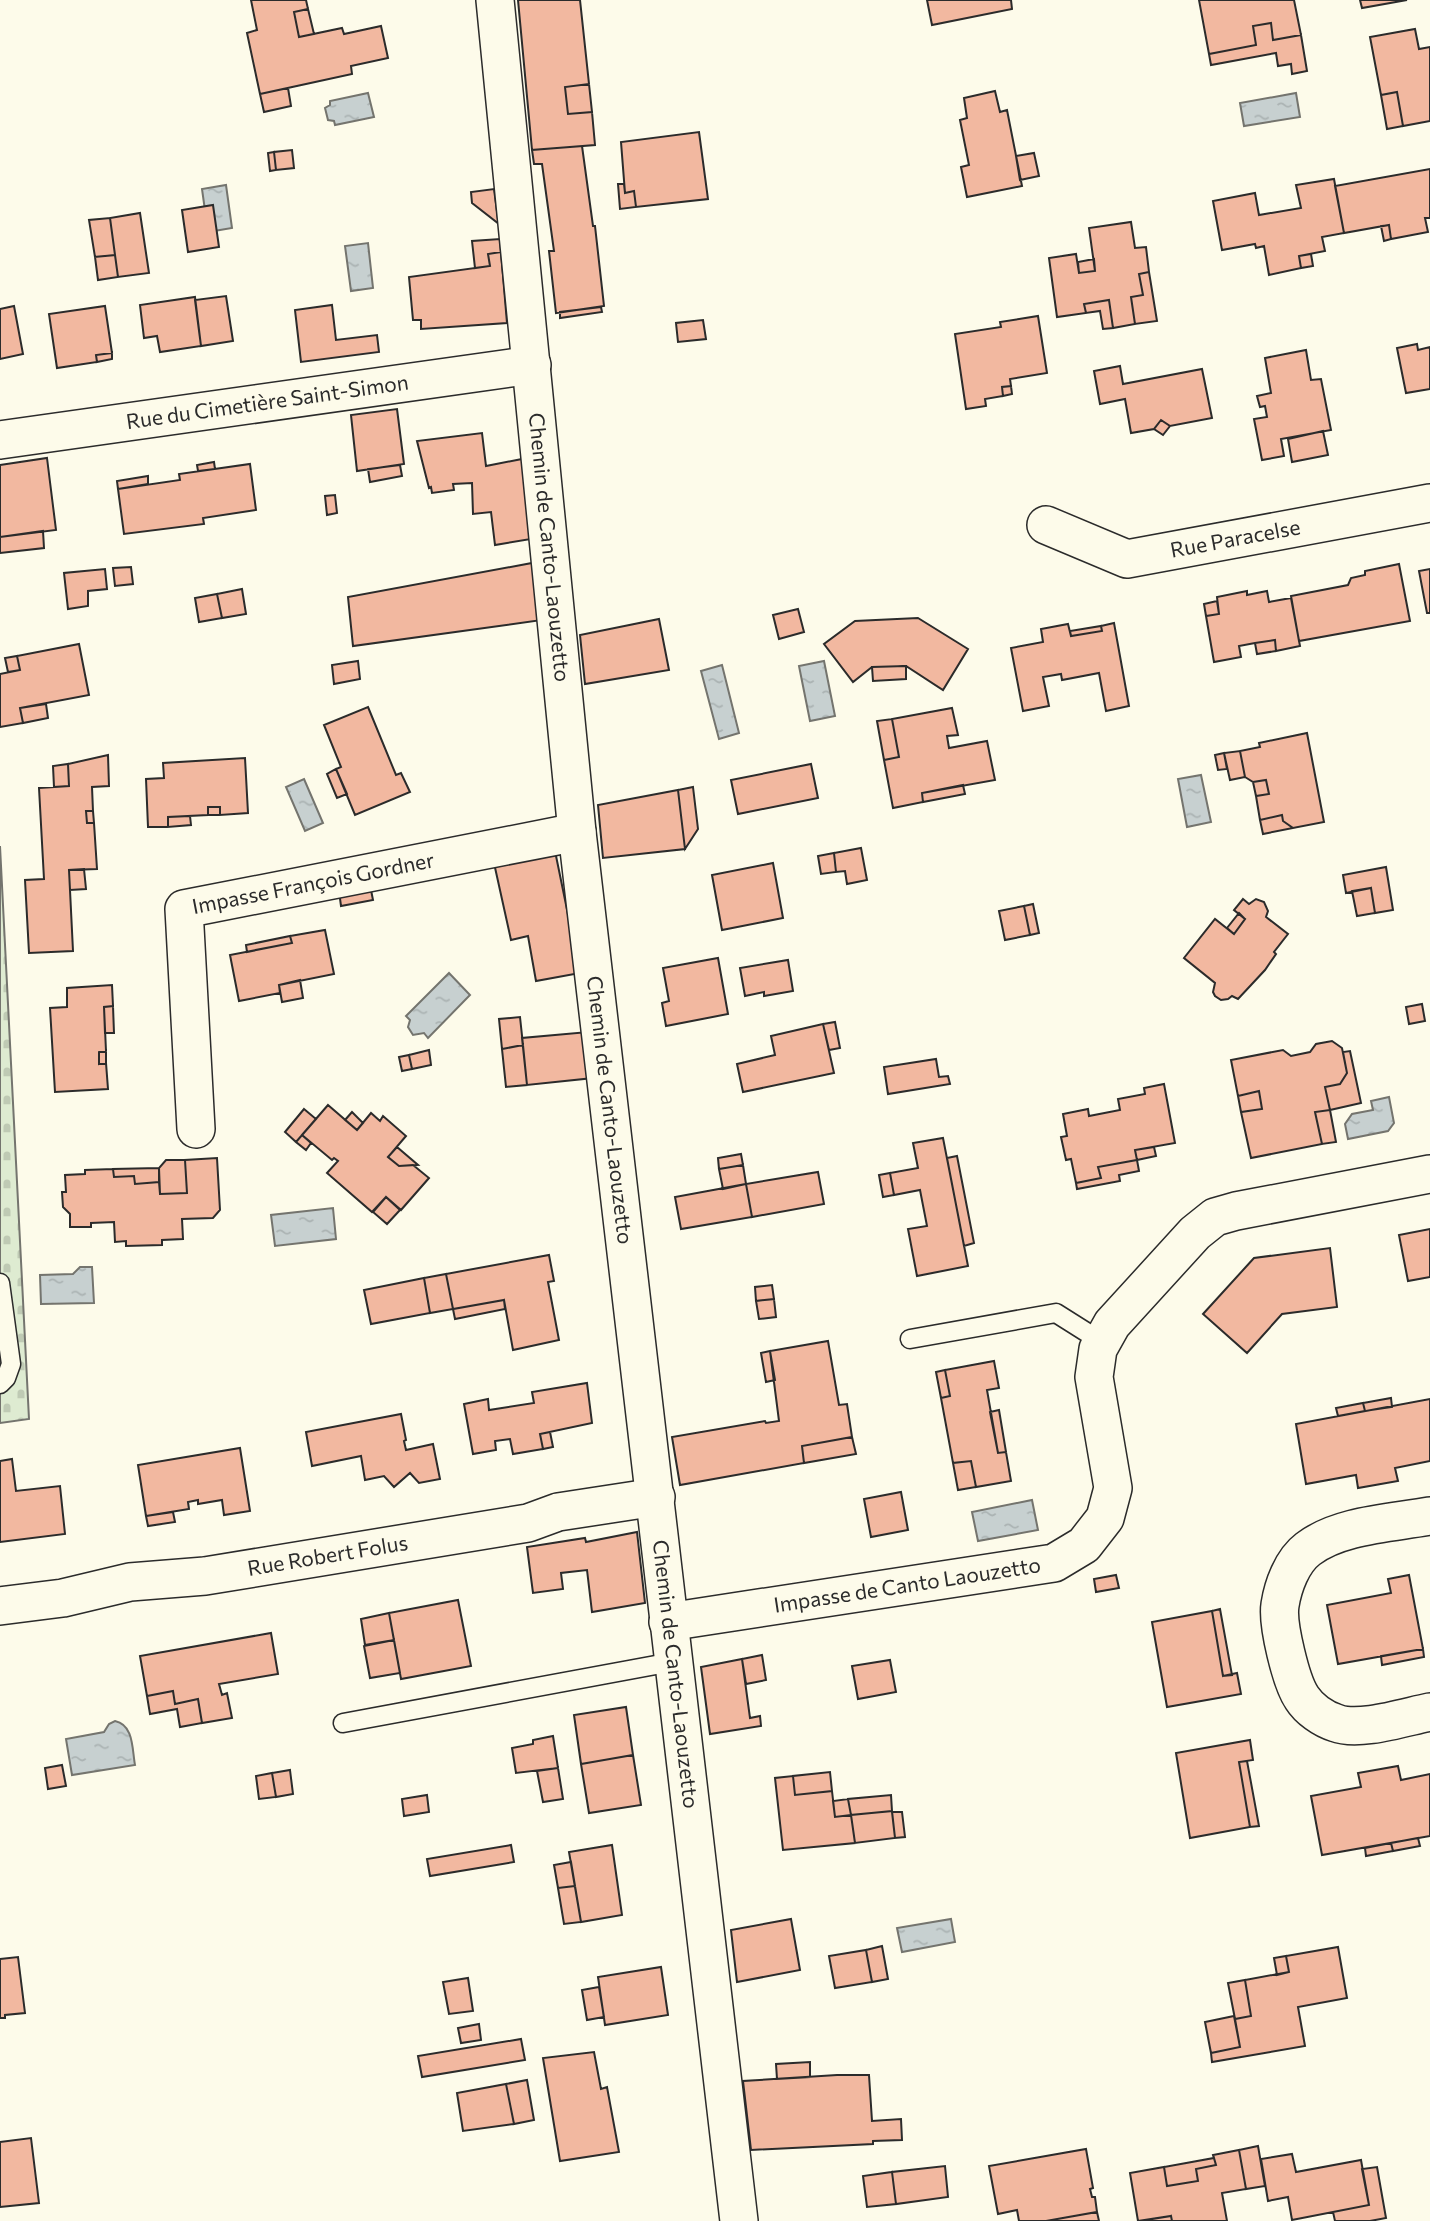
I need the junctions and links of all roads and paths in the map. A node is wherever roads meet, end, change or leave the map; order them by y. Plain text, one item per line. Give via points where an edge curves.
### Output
1 (495, 0) edge
2 (532, 365) junction
3 (0, 440) edge
4 (1430, 503) edge
5 (1046, 525) dead end
6 (577, 832) junction
7 (197, 1129) dead end
8 (1430, 1174) edge
9 (0, 1283) edge
10 (910, 1339) dead end
11 (1102, 1342) junction
12 (0, 1384) edge
13 (656, 1497) junction
14 (1430, 1516) edge
15 (0, 1606) edge
16 (668, 1622) junction
17 (672, 1662) junction
18 (1430, 1712) edge
19 (343, 1723) dead end
20 (738, 2221) edge

1 - 2 street, Chemin de Canto-Laouzetto
2 - 3 street, Rue du Cimetière Saint-Simon
2 - 6 street, Chemin de Canto-Laouzetto
4 - 5 street, Rue Paracelse via 1127,559
6 - 7 street, Impasse François Gordner via 184,909
6 - 13 street, Chemin de Canto-Laouzetto
8 - 11 street, Impasse de Canto Laouzetto via 1215,1217 1139,1294
9 - 12 lane via 11,1364
10 - 11 lane via 1056,1314
11 - 16 street, Impasse de Canto Laouzetto via 1094,1377 1112,1488 1105,1518 1084,1545 1054,1563
13 - 15 street, Rue Robert Folus via 515,1525
13 - 16 street, Chemin de Canto-Laouzetto
14 - 18 street via 1333,1534 1306,1551 1287,1577 1280,1608 1289,1672 1302,1698 1321,1716 1357,1726
16 - 17 street, Chemin de Canto-Laouzetto
17 - 19 lane
17 - 20 street, Chemin de Canto-Laouzetto

